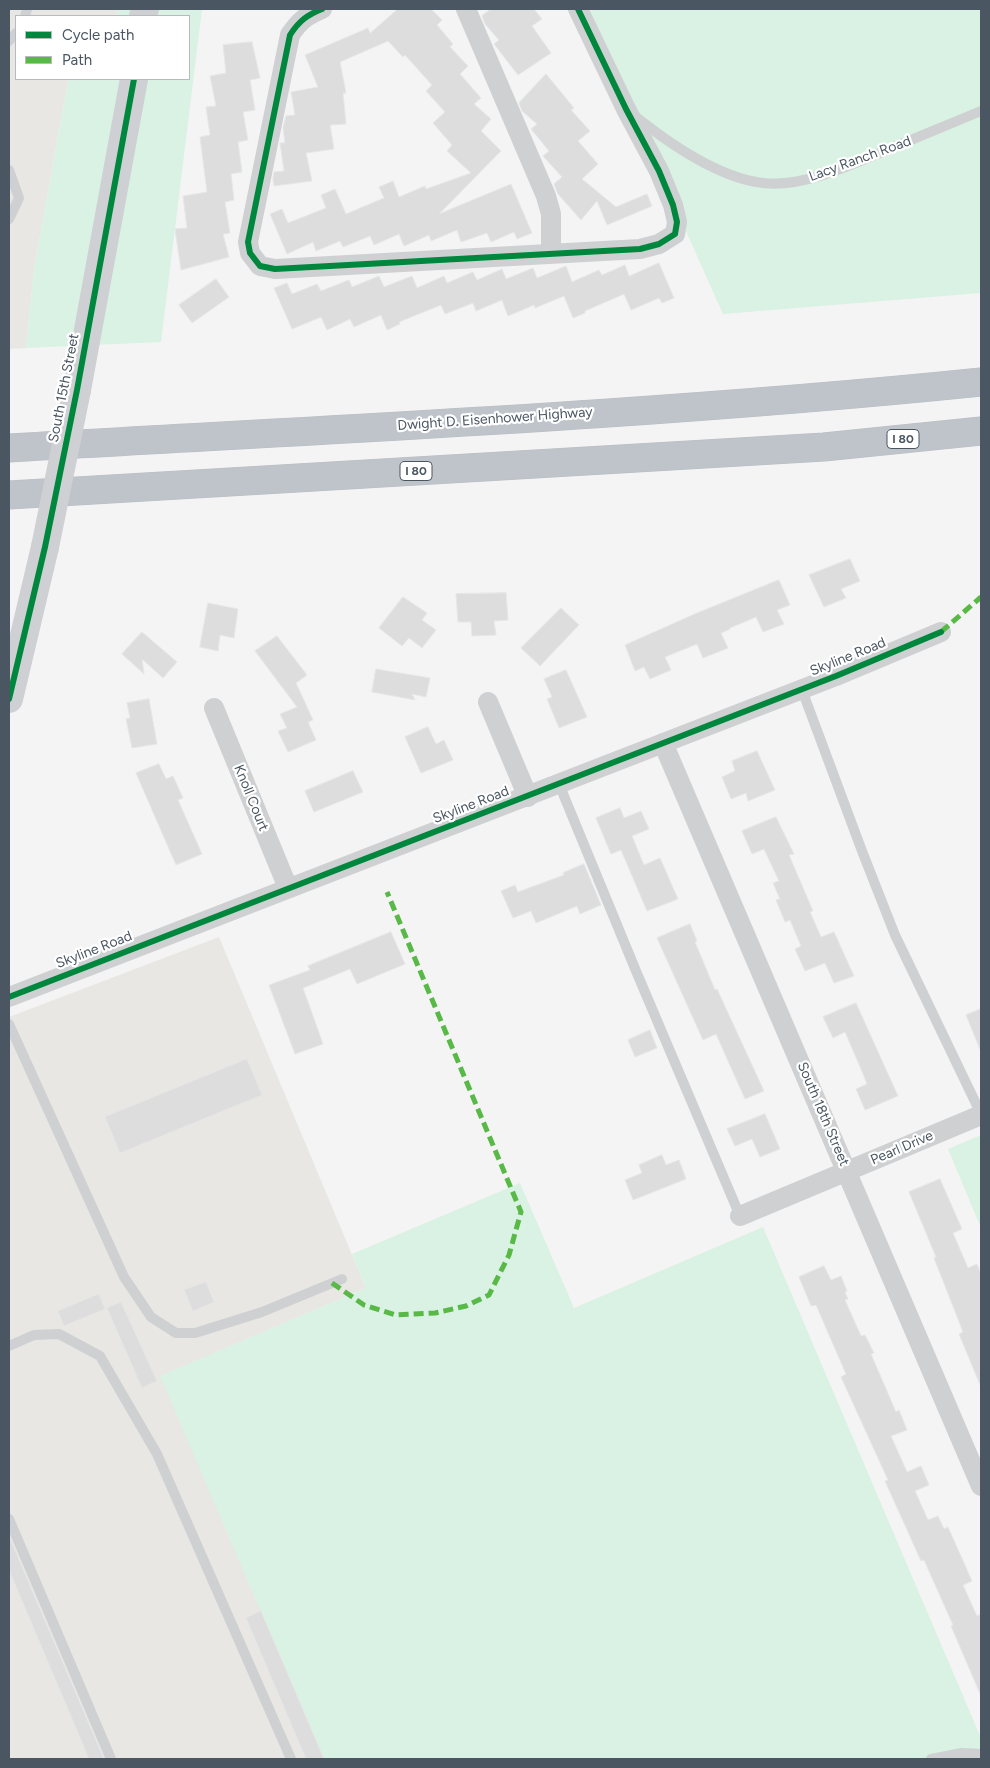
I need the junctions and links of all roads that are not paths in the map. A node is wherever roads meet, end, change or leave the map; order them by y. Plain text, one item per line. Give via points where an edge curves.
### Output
1 (322, 9) edge
2 (466, 9) edge
3 (578, 9) edge
4 (134, 80) edge
5 (626, 109) junction
6 (981, 111) edge
7 (9, 170) edge
8 (9, 221) edge
9 (551, 254) junction
10 (981, 382) edge
11 (981, 431) edge
12 (9, 448) edge
13 (9, 495) edge
14 (941, 632) dead end
15 (802, 690) junction
16 (9, 700) edge
17 (488, 702) dead end
18 (214, 708) dead end
19 (663, 743) junction
20 (559, 784) junction
21 (528, 797) junction
22 (288, 888) junction
23 (9, 997) edge
24 (9, 1024) edge
25 (981, 1114) edge
26 (847, 1171) junction
27 (740, 1216) joint
28 (342, 1279) dead end
29 (9, 1346) edge
30 (981, 1486) edge
31 (9, 1521) edge
32 (981, 1754) edge
33 (111, 1759) edge
34 (292, 1759) edge
35 (931, 1759) edge

1 - 9 street via 306,16 290,35 248,242 254,260 260,266 275,269
2 - 9 street via 546,196 551,214
3 - 5 street, Lacy Ranch Road
4 - 16 main road, South 15th Street, bridge via 77,390
5 - 6 lane, Lacy Ranch Road via 664,140 693,156 729,174 763,183 794,182 851,165
5 - 9 street via 673,205 677,222 675,234 659,244 640,249
7 - 8 lane via 19,198
10 - 12 highway, Dwight D. Eisenhower Highway via 545,417
11 - 13 highway, I 80 via 824,447
14 - 15 street, Skyline Road
15 - 19 street, Skyline Road
15 - 25 lane via 895,935
17 - 21 street
18 - 22 street, Knoll Court
19 - 20 street, Skyline Road
19 - 26 street, South 18th Street
20 - 21 street, Skyline Road
20 - 27 lane
21 - 22 street, Skyline Road
22 - 23 street, Skyline Road
24 - 28 lane via 124,1277 151,1317 176,1333 195,1333 262,1312
25 - 26 street, Pearl Drive
26 - 27 street, Pearl Drive
26 - 30 street, South 18th Street
29 - 34 lane via 34,1335 59,1334 100,1356 158,1454
31 - 33 lane
32 - 35 lane via 962,1753

